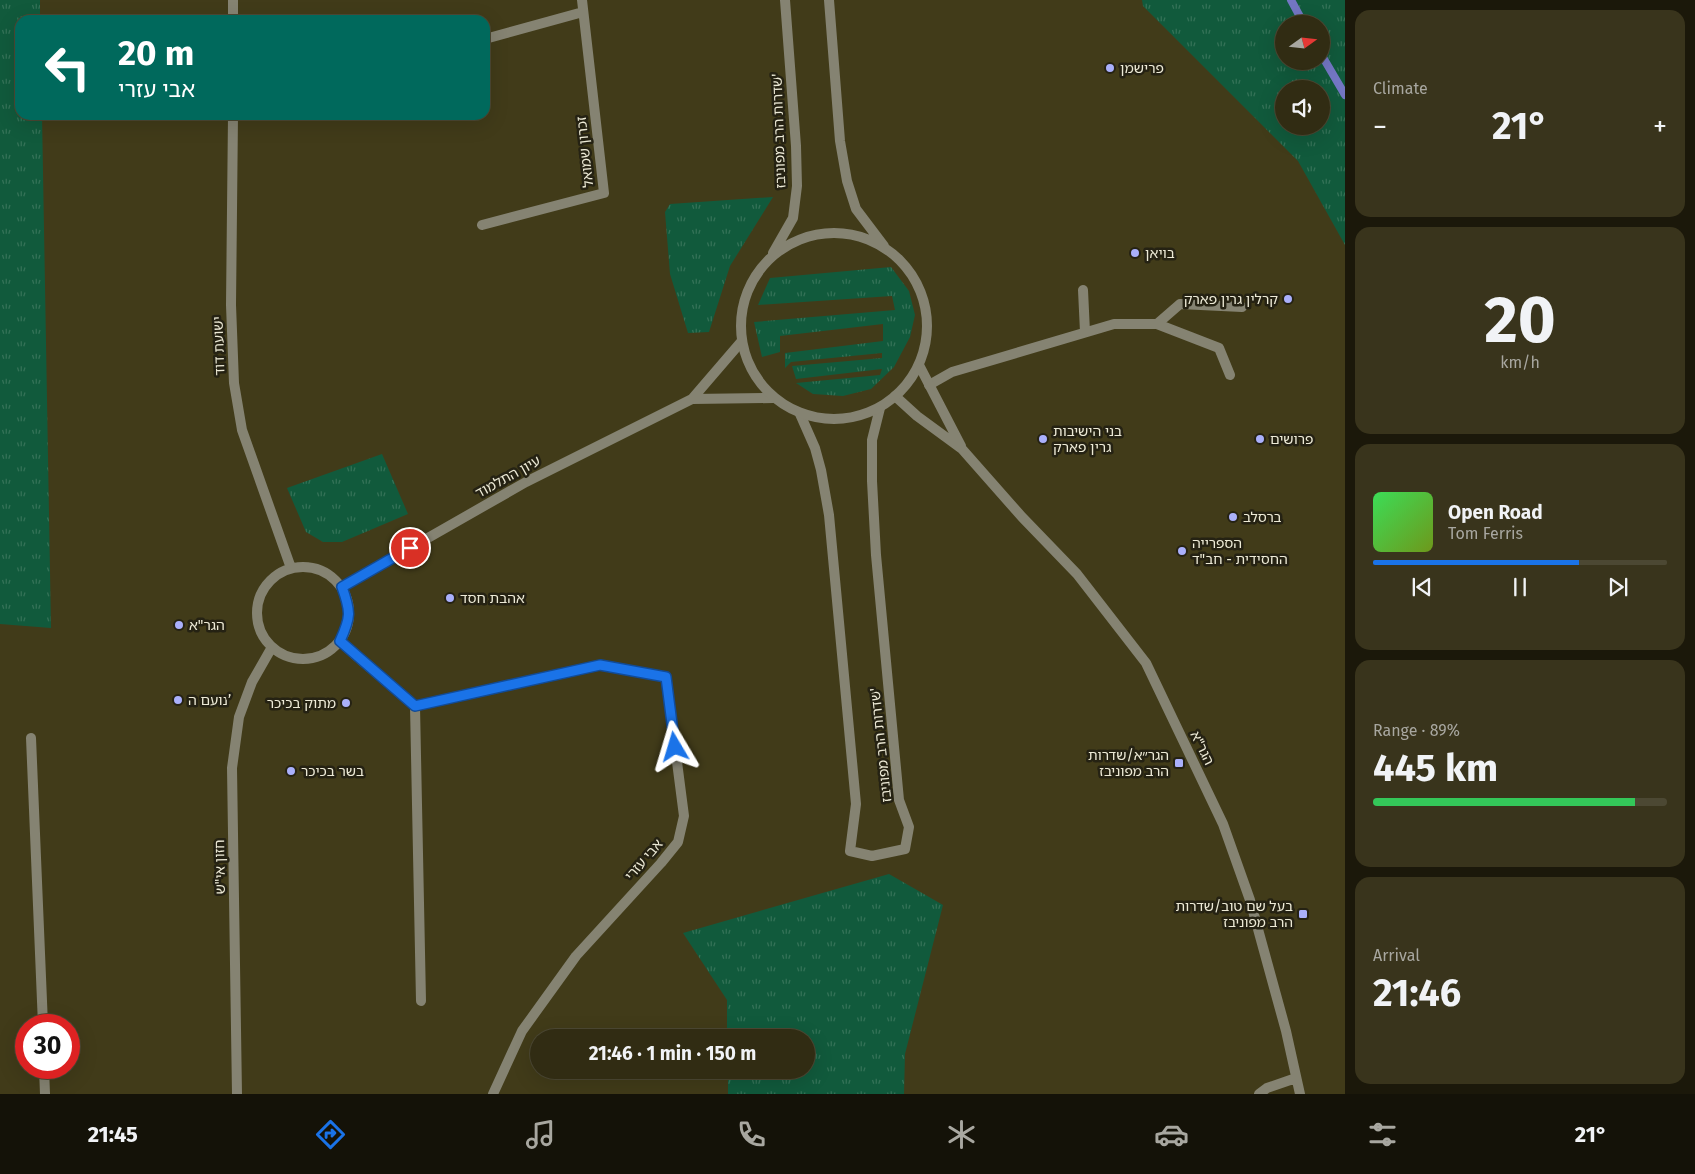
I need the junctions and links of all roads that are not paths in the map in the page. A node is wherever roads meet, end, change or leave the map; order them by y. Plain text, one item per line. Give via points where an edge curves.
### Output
1 (233, 0) edge
2 (582, 0) edge
3 (785, 0) edge
4 (829, 0) edge
5 (583, 12) junction
6 (233, 15) edge
7 (490, 38) edge
8 (233, 120) edge
9 (482, 225) dead end
10 (886, 248) junction
11 (772, 256) junction
12 (1083, 290) dead end
13 (1242, 306) dead end
14 (1157, 324) junction
15 (1085, 332) junction
16 (741, 342) junction
17 (919, 366) junction
18 (1230, 375) dead end
19 (929, 386) junction
20 (895, 396) junction
21 (773, 398) junction
22 (692, 399) junction
23 (880, 408) junction
24 (800, 414) junction
25 (962, 450) junction
26 (291, 568) junction
27 (342, 587) junction
28 (340, 641) junction
29 (272, 647) junction
30 (415, 706) junction
31 (31, 738) dead end
32 (421, 1001) dead end
33 (42, 1014) edge
34 (1296, 1078) junction
35 (44, 1079) edge
36 (45, 1094) edge
37 (237, 1094) edge
38 (493, 1094) edge
39 (1259, 1094) edge
40 (1300, 1094) edge

1 - 6 street
2 - 5 street, זכרון שמואל
3 - 11 street, שדרות הרב מפוניבז' via 797,186 793,218
4 - 10 street via 840,141 847,181 856,209
5 - 7 street
5 - 9 street, זכרון שמואל via 604,193
8 - 26 street, ישועת דוד via 231,305 234,383 242,430
10 - 11 street via 860,236 832,232 810,235 790,243
10 - 17 street via 907,268 921,292 927,320 926,343
11 - 16 street via 754,276 742,305
12 - 15 street
13 - 14 street via 1180,304
14 - 15 street via 1114,324
14 - 18 street via 1219,348
15 - 19 street via 952,372
16 - 21 street via 752,372
16 - 22 street, עיון התלמוד
17 - 19 street
17 - 20 street via 906,387
19 - 25 street
20 - 23 street
20 - 25 street
21 - 22 street, עיון התלמוד
21 - 24 street
22 - 27 street, עיון התלמוד via 526,482
23 - 24 street via 844,420
23 - 24 street, שדרות הרב מפוניבז' via 871,450 876,556 899,800 909,827 905,849 872,856 850,851 856,804 829,515 815,448
25 - 34 street, הגר"א via 1077,574 1146,662 1223,824 1250,900
26 - 27 street via 317,569 331,575
26 - 29 street via 276,575 262,592 257,607 261,632
27 - 28 street via 349,605 349,621
28 - 29 street via 329,652 312,659 296,659
28 - 30 street
29 - 37 street, חזון אי"ש via 252,682 239,717 232,768
30 - 32 street
30 - 38 street, אבי עזרי via 600,665 666,677 684,816 678,842 576,956 522,1030
31 - 33 street
34 - 39 street
34 - 40 street, הגר"א
35 - 36 street

